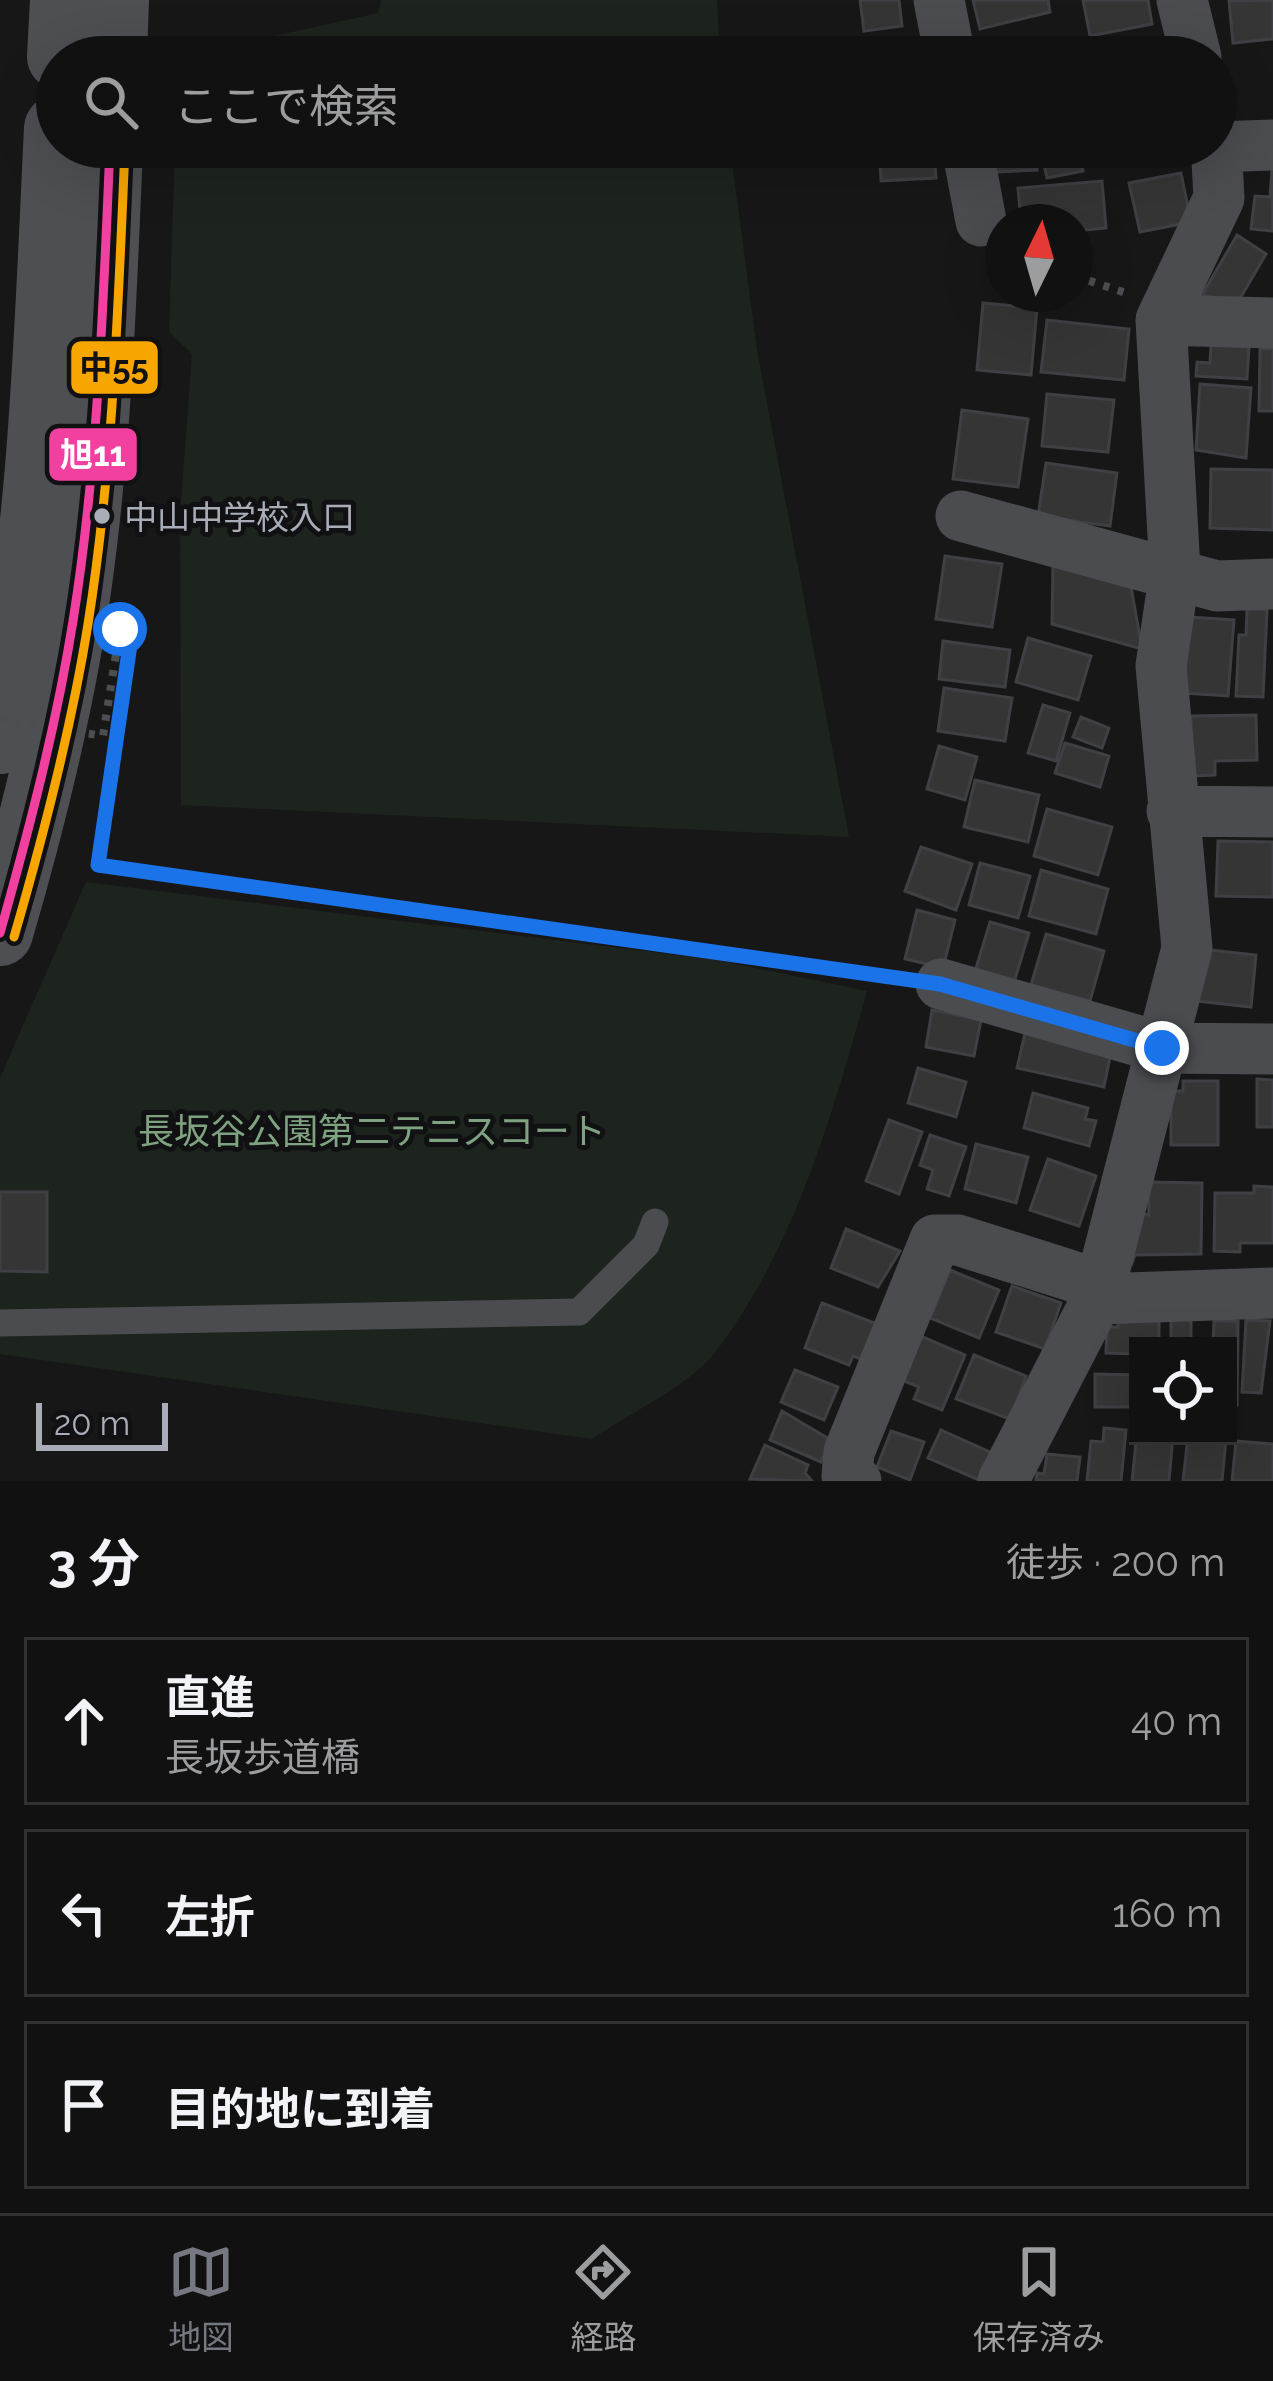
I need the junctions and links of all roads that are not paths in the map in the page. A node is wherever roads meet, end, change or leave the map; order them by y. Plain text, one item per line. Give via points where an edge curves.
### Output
1 (63, 0) edge
2 (116, 0) edge
3 (939, 0) edge
4 (1182, 0) edge
5 (61, 36) edge
6 (115, 36) edge
7 (946, 36) edge
8 (1191, 36) edge
9 (1237, 144) edge
10 (1273, 145) edge
11 (55, 168) edge
12 (109, 168) edge
13 (971, 168) edge
14 (1217, 168) edge
15 (981, 221) dead end
16 (1161, 320) junction
17 (1273, 322) edge
18 (961, 516) dead end
19 (1174, 571) junction
20 (1273, 584) edge
21 (0, 741) edge
22 (1172, 811) junction
23 (1273, 812) edge
24 (0, 933) edge
25 (940, 984) road end
26 (1162, 1048) junction
27 (1273, 1049) edge
28 (655, 1222) dead end
29 (1097, 1292) junction
30 (1273, 1293) edge
31 (0, 1323) edge
32 (856, 1481) edge
33 (1004, 1481) edge

1 - 5 main road
2 - 6 main road
3 - 7 street
4 - 8 street
9 - 10 street
11 - 21 main road via 42,446 25,621
12 - 24 main road via 80,578 51,742
13 - 15 street
14 - 16 street via 1219,198
16 - 17 street
16 - 19 street
18 - 19 street
19 - 20 street via 1217,586
19 - 22 street via 1161,666
22 - 23 street
22 - 26 street via 1187,948
25 - 26 street
26 - 27 street
26 - 29 street
28 - 31 lane via 646,1245 579,1312
29 - 30 street
29 - 32 street via 958,1240 935,1240 849,1452 848,1476
29 - 33 street

